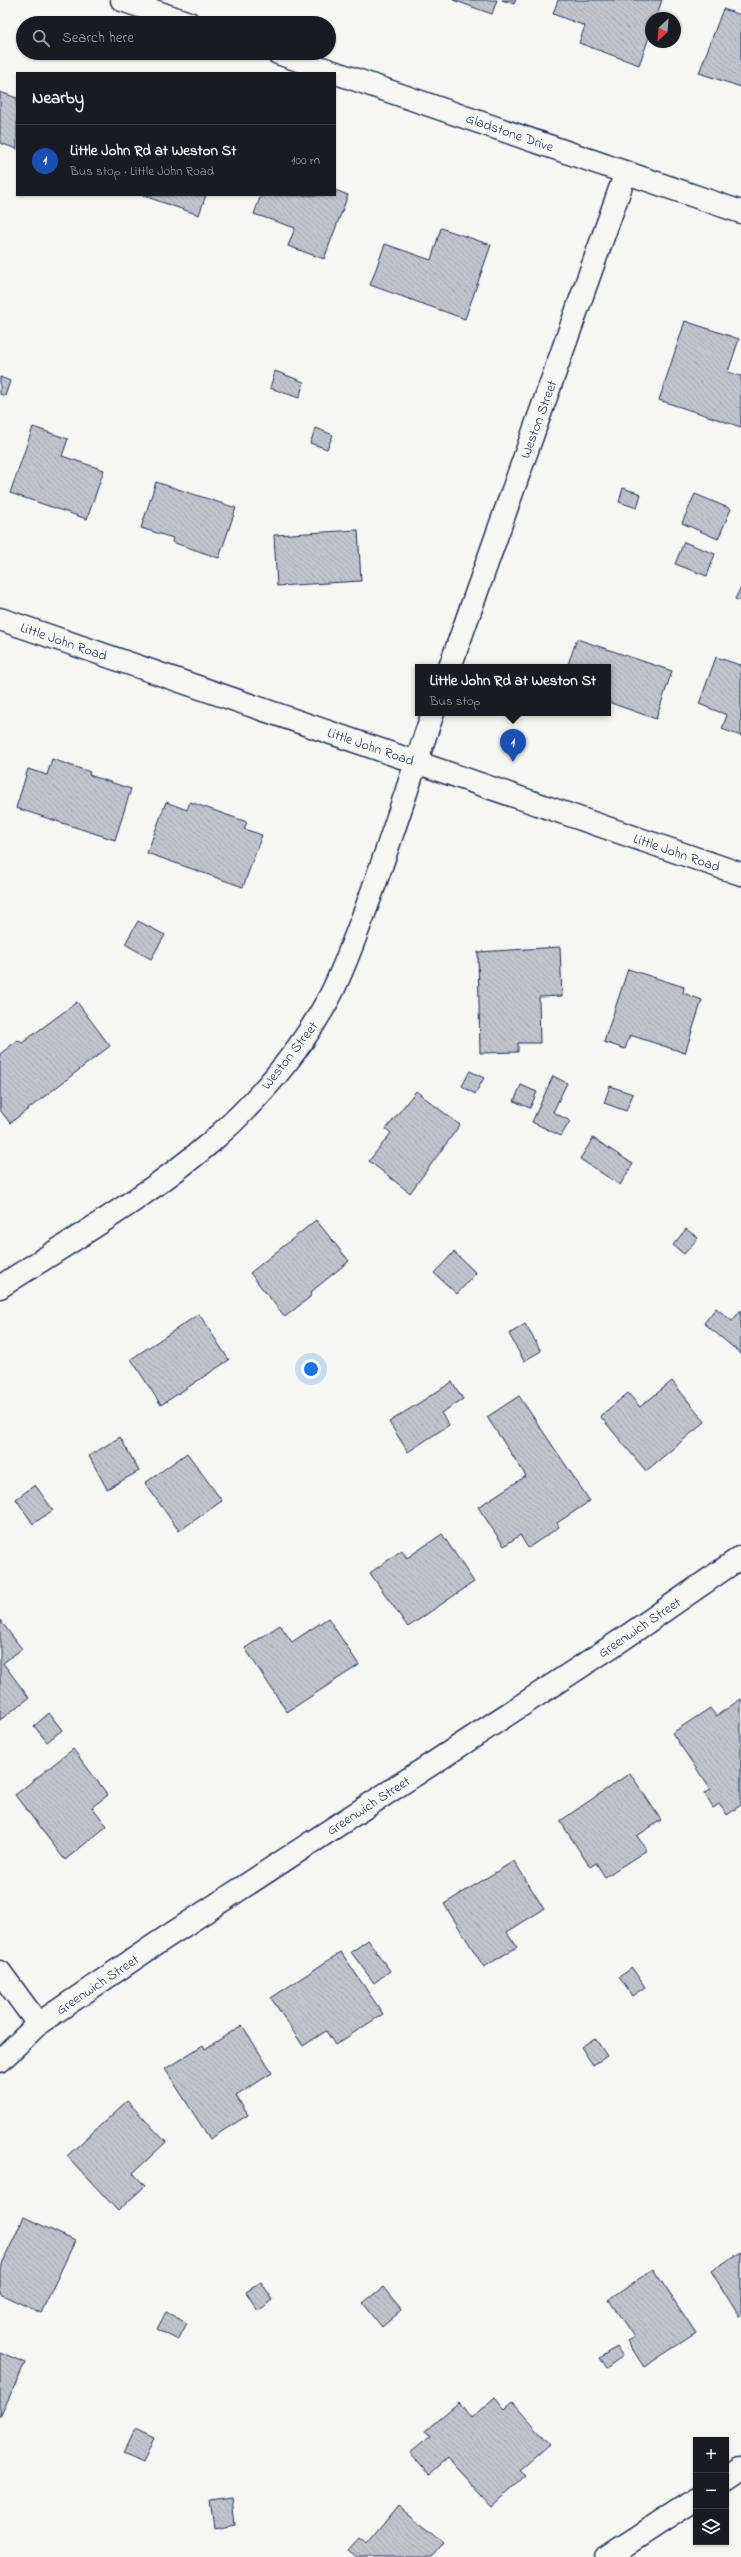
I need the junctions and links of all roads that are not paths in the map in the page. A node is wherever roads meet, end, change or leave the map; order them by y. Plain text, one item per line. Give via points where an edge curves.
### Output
1 (122, 0) edge
2 (169, 16) edge
3 (298, 60) edge
4 (334, 72) edge
5 (336, 73) edge
6 (626, 172) junction
7 (741, 212) edge
8 (0, 619) edge
9 (451, 664) edge
10 (432, 716) edge
11 (416, 762) junction
12 (741, 874) edge
13 (0, 1288) edge
14 (741, 1556) edge
15 (0, 1972) edge
16 (38, 2024) junction
17 (0, 2061) edge
18 (741, 2470) edge
19 (729, 2478) edge
20 (693, 2501) edge
21 (607, 2557) edge

1 - 2 street
3 - 4 street, Gladstone Drive
5 - 6 street, Gladstone Drive
6 - 7 street, Gladstone Drive
6 - 9 street, Weston Street
8 - 11 street, Little John Road
10 - 11 street, Weston Street
11 - 12 street, Little John Road
11 - 13 street, Weston Street via 383,864 353,941 330,997 305,1038 258,1095 210,1142 137,1197
14 - 16 street, Greenwich Street via 623,1639 185,1924
15 - 16 street
16 - 17 street, Greenwich Street
18 - 19 street
20 - 21 street

